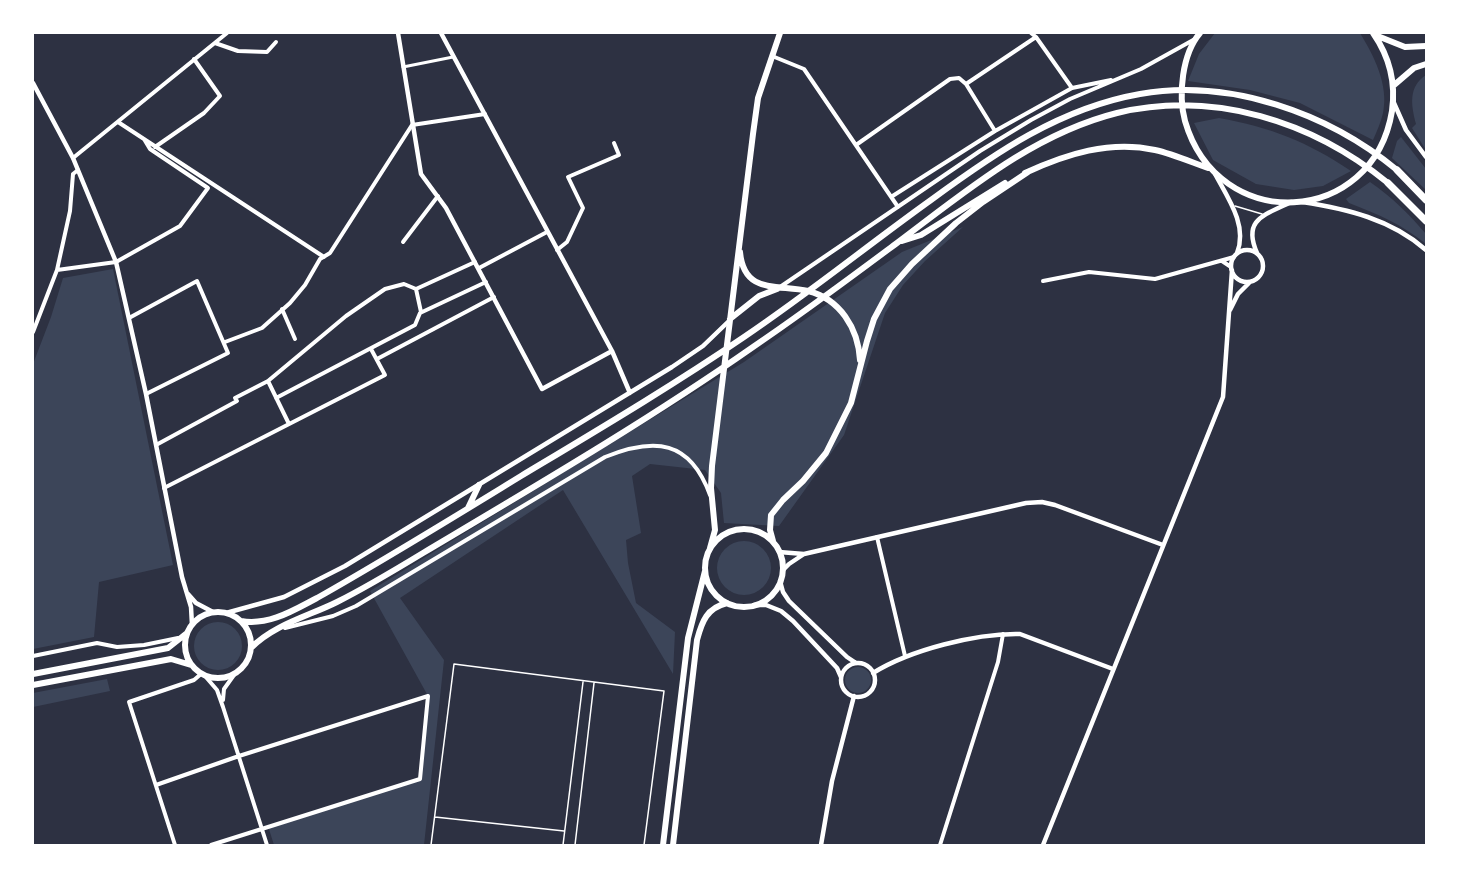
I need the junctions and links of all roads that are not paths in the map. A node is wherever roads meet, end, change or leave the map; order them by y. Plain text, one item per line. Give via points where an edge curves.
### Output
1 (227, 33) edge
2 (398, 33) edge
3 (441, 33) edge
4 (780, 33) edge
5 (1031, 33) edge
6 (1374, 34) edge
7 (1198, 36) edge
8 (1036, 37) junction
9 (276, 42) dead end
10 (214, 43) junction
11 (1426, 46) edge
12 (771, 56) junction
13 (453, 57) junction
14 (194, 60) junction
15 (1426, 64) edge
16 (403, 67) junction
17 (1119, 79) junction
18 (33, 83) edge
19 (966, 84) junction
20 (1393, 86) junction
21 (1072, 88) junction
22 (1393, 102) junction
23 (485, 114) junction
24 (118, 122) junction
25 (412, 125) junction
26 (995, 131) junction
27 (144, 139) junction
28 (614, 143) dead end
29 (855, 145) junction
30 (155, 147) junction
31 (1426, 157) edge
32 (73, 158) junction
33 (1209, 168) junction
34 (78, 170) junction
35 (1396, 170) joint
36 (1028, 172) junction
37 (1215, 174) junction
38 (1388, 183) joint
39 (438, 196) junction
40 (891, 197) junction
41 (1426, 200) edge
42 (1291, 202) junction
43 (1302, 202) junction
44 (1231, 205) junction
45 (898, 207) junction
46 (1265, 215) junction
47 (1426, 221) edge
48 (547, 232) junction
49 (403, 242) dead end
50 (898, 242) junction
51 (740, 248) junction
52 (557, 250) junction
53 (1426, 250) edge
54 (1257, 253) junction
55 (1236, 255) junction
56 (325, 257) junction
57 (475, 261) junction
58 (1221, 261) junction
59 (116, 262) junction
60 (479, 268) junction
61 (1231, 268) junction
62 (57, 270) junction
63 (1043, 281) dead end
64 (486, 282) junction
65 (1250, 282) junction
66 (416, 289) junction
67 (777, 289) junction
68 (494, 297) junction
69 (282, 309) junction
70 (420, 313) junction
71 (1229, 313) junction
72 (129, 318) junction
73 (730, 320) junction
74 (33, 332) edge
75 (295, 339) dead end
76 (225, 342) junction
77 (371, 349) junction
78 (612, 351) junction
79 (377, 358) junction
80 (860, 366) junction
81 (268, 381) junction
82 (630, 393) junction
83 (146, 394) junction
84 (276, 398) junction
85 (289, 424) junction
86 (156, 446) junction
87 (479, 485) junction
88 (164, 488) junction
89 (712, 501) junction
90 (468, 508) junction
91 (877, 537) junction
92 (773, 541) junction
93 (1163, 545) junction
94 (710, 548) junction
95 (779, 552) junction
96 (804, 554) junction
97 (783, 570) junction
98 (705, 571) junction
99 (780, 582) junction
100 (185, 590) junction
101 (727, 603) junction
102 (754, 605) junction
103 (213, 612) junction
104 (226, 613) junction
105 (241, 621) junction
106 (192, 625) junction
107 (278, 629) junction
108 (1003, 634) junction
109 (184, 635) junction
110 (251, 648) junction
111 (33, 656) edge
112 (905, 656) junction
113 (856, 663) junction
114 (190, 665) junction
115 (1113, 669) junction
116 (873, 673) junction
117 (33, 674) edge
118 (203, 675) junction
119 (234, 675) junction
120 (841, 677) junction
121 (583, 681) junction
122 (594, 682) junction
123 (33, 685) edge
124 (854, 696) junction
125 (223, 707) junction
126 (239, 756) junction
127 (156, 785) junction
128 (434, 817) junction
129 (261, 828) junction
130 (565, 831) junction
131 (175, 845) edge
132 (211, 845) edge
133 (267, 845) edge
134 (431, 845) edge
135 (563, 845) edge
136 (575, 845) edge
137 (644, 845) edge
138 (663, 845) edge
139 (673, 845) edge
140 (821, 845) edge
141 (940, 845) edge
142 (1043, 845) edge

1 - 10 street
2 - 16 street
3 - 13 street
4 - 12 main road
5 - 8 street
6 - 11 main road via 1405,47
6 - 20 main road via 1384,51
7 - 17 street
7 - 33 main road via 1185,71 1183,115 1189,136
8 - 19 street
8 - 21 street
9 - 10 street via 267,52 238,51
10 - 14 street
12 - 29 street via 804,69
12 - 51 main road via 758,98
13 - 16 street
13 - 23 street
14 - 24 street
14 - 30 street via 220,96 204,113
15 - 20 main road via 1414,68
16 - 25 street
17 - 21 street
17 - 45 street via 1031,120
18 - 32 street
19 - 26 street
19 - 29 street via 959,78 950,79
20 - 22 main road
21 - 26 street
22 - 31 street via 1406,130
22 - 43 main road via 1390,124 1370,163 1338,190
23 - 25 street
23 - 48 street
24 - 27 street
24 - 32 street
25 - 39 street via 421,174
25 - 56 street
26 - 40 street
27 - 30 street
27 - 59 street via 150,149 208,188 180,226
28 - 52 street via 620,155 568,177 583,208 567,242
29 - 40 street
30 - 56 street
32 - 34 street
33 - 36 main road via 1155,150 1130,147 1073,154
33 - 37 main road
34 - 59 street
34 - 62 street via 73,174 70,211
35 - 41 highway
35 - 90 main road via 1350,136 1287,109 1246,98 1174,91 1143,93 1092,106 1060,118 1007,147 744,337
36 - 50 main road via 921,236
36 - 80 main road via 956,222 890,289 874,320
37 - 42 main road via 1251,196
37 - 44 street
38 - 47 highway
38 - 50 main road via 1340,148 1282,122 1213,107 1144,108 1096,120 1039,144 987,176
39 - 49 street
39 - 57 street
40 - 45 street
42 - 43 main road
42 - 46 street
43 - 53 street via 1368,216
44 - 46 lane
44 - 55 street via 1241,231
45 - 67 street
46 - 54 street via 1252,228
48 - 52 street
48 - 60 street
50 - 107 main road via 752,348 614,437 359,591
51 - 67 main road via 748,276
51 - 73 main road
52 - 78 street
54 - 55 street via 1247,250
54 - 65 street via 1263,262 1262,272
55 - 58 street
55 - 61 street
56 - 69 street
57 - 60 street
57 - 66 street
58 - 61 street
58 - 63 street via 1155,279 1089,272
59 - 62 street
59 - 72 street
60 - 64 street
61 - 65 street via 1239,280
61 - 71 street
62 - 74 street
64 - 68 street
64 - 70 street
65 - 71 street via 1238,294
66 - 70 street
66 - 81 street via 404,284 385,289
67 - 73 main road via 759,296
67 - 80 main road via 816,294 833,303 853,328
68 - 78 street via 542,389
68 - 79 street
69 - 75 street
69 - 76 street via 262,328
70 - 77 street via 415,325
71 - 93 street via 1222,397
72 - 76 street via 197,281
72 - 83 street
73 - 82 street via 703,346
73 - 89 main road via 712,466
76 - 83 street via 228,353
77 - 79 street
77 - 84 street
78 - 82 street
79 - 85 street via 385,375
80 - 92 main road via 851,403 826,453 771,515
81 - 84 street
81 - 86 street
82 - 87 street
83 - 86 street
84 - 85 street
85 - 88 street
86 - 88 street
87 - 90 main road
87 - 104 street via 311,584 268,602
88 - 100 street
89 - 94 main road via 715,530
89 - 107 street via 703,476 685,456 656,446 625,449 595,463 356,606 333,616
90 - 105 main road via 318,598 268,621
91 - 93 street via 1042,502
91 - 96 street
91 - 112 street
92 - 94 main road via 755,530 734,529
92 - 95 main road
93 - 115 street
94 - 98 main road
95 - 96 street
95 - 97 main road
96 - 97 street
97 - 99 main road
98 - 101 main road via 712,590
98 - 138 main road via 688,638
99 - 102 main road via 770,597
99 - 113 street via 789,601
100 - 103 street
100 - 106 street
101 - 102 main road
101 - 139 main road via 709,612 696,640
102 - 120 street via 773,606 793,621
103 - 104 main road
103 - 106 main road
104 - 105 main road
105 - 110 main road via 248,630
106 - 109 main road
107 - 110 main road
108 - 112 street
108 - 115 street via 1020,634
108 - 141 street via 998,662
109 - 111 street via 117,647 97,643
109 - 114 main road
109 - 117 main road via 168,648
110 - 119 main road via 249,658
112 - 116 street
113 - 116 street
113 - 120 street
114 - 118 main road
114 - 123 main road via 171,659
115 - 142 street
116 - 124 street via 874,684 869,693
118 - 119 main road via 219,679
118 - 125 street via 217,690
118 - 127 street via 129,702
119 - 125 street via 224,689
120 - 124 street via 842,687
121 - 122 lane
121 - 128 lane via 454,664
121 - 130 lane
122 - 136 lane
122 - 137 lane via 663,691
124 - 140 street via 832,781
125 - 126 street
126 - 127 street
126 - 129 street
126 - 129 street via 428,696 420,779
127 - 131 street
128 - 130 lane
128 - 134 lane
129 - 132 street
129 - 133 street
130 - 135 lane

